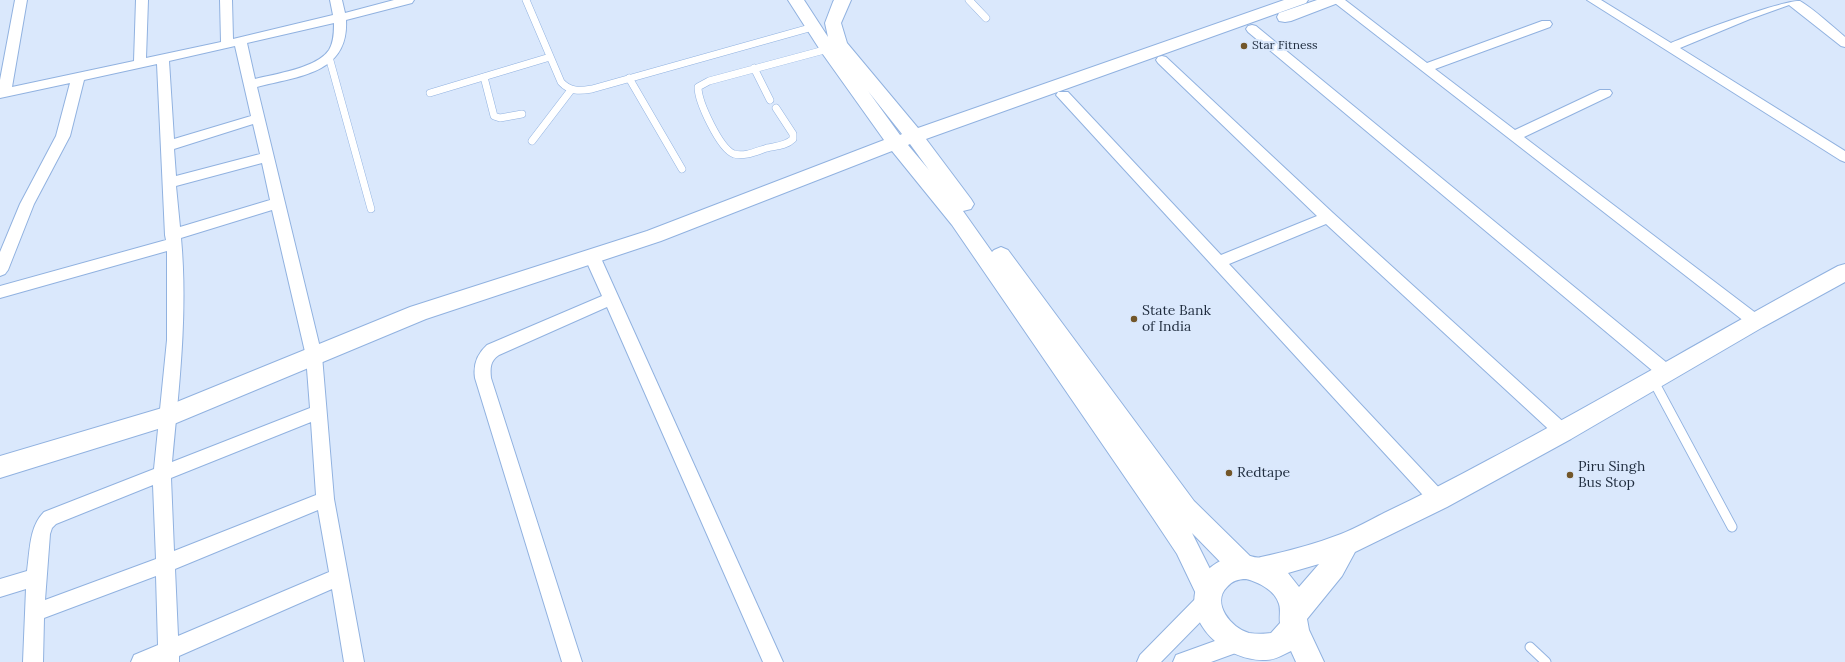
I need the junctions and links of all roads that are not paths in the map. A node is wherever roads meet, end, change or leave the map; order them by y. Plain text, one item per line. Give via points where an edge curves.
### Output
1 (21, 0) edge
2 (142, 0) edge
3 (226, 0) edge
4 (336, 0) edge
5 (408, 0) edge
6 (526, 0) edge
7 (796, 0) edge
8 (843, 0) edge
9 (969, 0) edge
10 (1300, 0) edge
11 (1332, 0) edge
12 (1337, 0) edge
13 (1593, 0) edge
14 (1791, 0) edge
15 (340, 18) junction
16 (986, 18) dead end
17 (1546, 24) dead end
18 (813, 27) junction
19 (1252, 29) junction
20 (234, 42) junction
21 (1845, 43) edge
22 (828, 48) junction
23 (1670, 48) junction
24 (6, 55) edge
25 (550, 57) junction
26 (329, 58) junction
27 (163, 59) junction
28 (1162, 60) junction
29 (140, 64) junction
30 (754, 68) junction
31 (1425, 68) junction
32 (78, 77) junction
33 (484, 77) junction
34 (629, 78) junction
35 (251, 84) junction
36 (571, 90) junction
37 (2, 93) edge
38 (430, 93) dead end
39 (1605, 93) dead end
40 (1063, 94) junction
41 (770, 100) dead end
42 (776, 108) dead end
43 (522, 114) dead end
44 (259, 118) junction
45 (1514, 136) junction
46 (532, 141) dead end
47 (909, 145) junction
48 (167, 146) junction
49 (268, 157) junction
50 (1845, 157) edge
51 (682, 169) dead end
52 (169, 183) junction
53 (279, 203) junction
54 (371, 209) dead end
55 (1328, 217) junction
56 (173, 239) junction
57 (592, 256) junction
58 (1218, 263) junction
59 (0, 270) edge
60 (1845, 272) edge
61 (0, 292) edge
62 (611, 299) junction
63 (1755, 321) junction
64 (314, 356) junction
65 (1659, 376) junction
66 (318, 412) junction
67 (166, 417) junction
68 (1563, 432) junction
69 (0, 467) edge
70 (162, 473) junction
71 (1438, 498) junction
72 (325, 499) junction
73 (1732, 527) dead end
74 (1346, 544) junction
75 (165, 564) junction
76 (1251, 568) junction
77 (36, 576) junction
78 (339, 576) junction
79 (0, 588) edge
80 (1208, 596) junction
81 (34, 613) junction
82 (1294, 620) junction
83 (1530, 647) dead end
84 (1253, 651) edge
85 (169, 657) edge
86 (32, 662) edge
87 (141, 662) edge
88 (354, 662) edge
89 (572, 662) edge
90 (773, 662) edge
91 (1147, 662) edge
92 (1183, 662) edge
93 (1310, 662) edge
94 (1546, 662) edge

1 - 24 street
2 - 29 street
3 - 20 street
4 - 15 street
5 - 15 street
6 - 25 lane
7 - 18 street
8 - 47 street via 833,24 839,44
9 - 16 lane
10 - 47 street
11 - 19 street
12 - 31 street
13 - 23 street
14 - 21 street
14 - 23 street
15 - 20 street
15 - 26 street via 337,46
17 - 31 street
18 - 22 street
18 - 34 lane
19 - 28 street
19 - 65 street
20 - 27 street
20 - 35 street
22 - 30 lane
22 - 47 street
23 - 50 street
24 - 37 street
25 - 33 lane
25 - 36 lane via 561,82
26 - 35 street via 310,67
26 - 54 lane
27 - 29 street
27 - 48 street
28 - 40 street
28 - 55 street
29 - 32 street
30 - 41 lane
30 - 42 lane via 709,81 698,88 699,97 718,136 728,150 736,155 791,141 793,134
31 - 45 street
32 - 37 street
32 - 59 street via 63,136 27,204
33 - 38 lane
33 - 43 lane via 494,116 500,118
34 - 36 lane via 592,89
34 - 51 lane
35 - 44 street
36 - 46 lane
39 - 45 street
40 - 47 street
40 - 58 street
44 - 48 street
44 - 49 street
45 - 63 street
47 - 57 street
47 - 76 street via 1185,509
47 - 80 street via 1186,546
48 - 52 street
49 - 52 street
49 - 53 street
52 - 56 street
53 - 56 street
53 - 64 street
55 - 58 street
55 - 68 street
56 - 61 street
56 - 67 street via 175,340
57 - 62 street
57 - 64 street via 418,313
58 - 71 street
60 - 63 street
62 - 89 street via 493,350 482,365 483,378
62 - 90 street
63 - 65 street
64 - 66 street
64 - 67 street
65 - 68 street
65 - 73 lane
66 - 70 street
66 - 72 street
67 - 69 street
67 - 70 street
68 - 71 street
70 - 75 street
70 - 77 street via 50,518 41,534
71 - 74 street
72 - 75 street
72 - 78 street
74 - 76 street
74 - 82 street via 1333,567
75 - 81 street
75 - 85 street
76 - 80 street via 1227,570 1215,578
76 - 82 street via 1270,575 1280,583 1292,603
77 - 79 street
77 - 81 street
78 - 85 street
78 - 88 street
80 - 84 street via 1209,613 1216,625 1225,635
80 - 91 street
81 - 86 street
82 - 84 street via 1286,638 1272,646
82 - 93 street
83 - 94 lane
84 - 92 street
85 - 87 street

